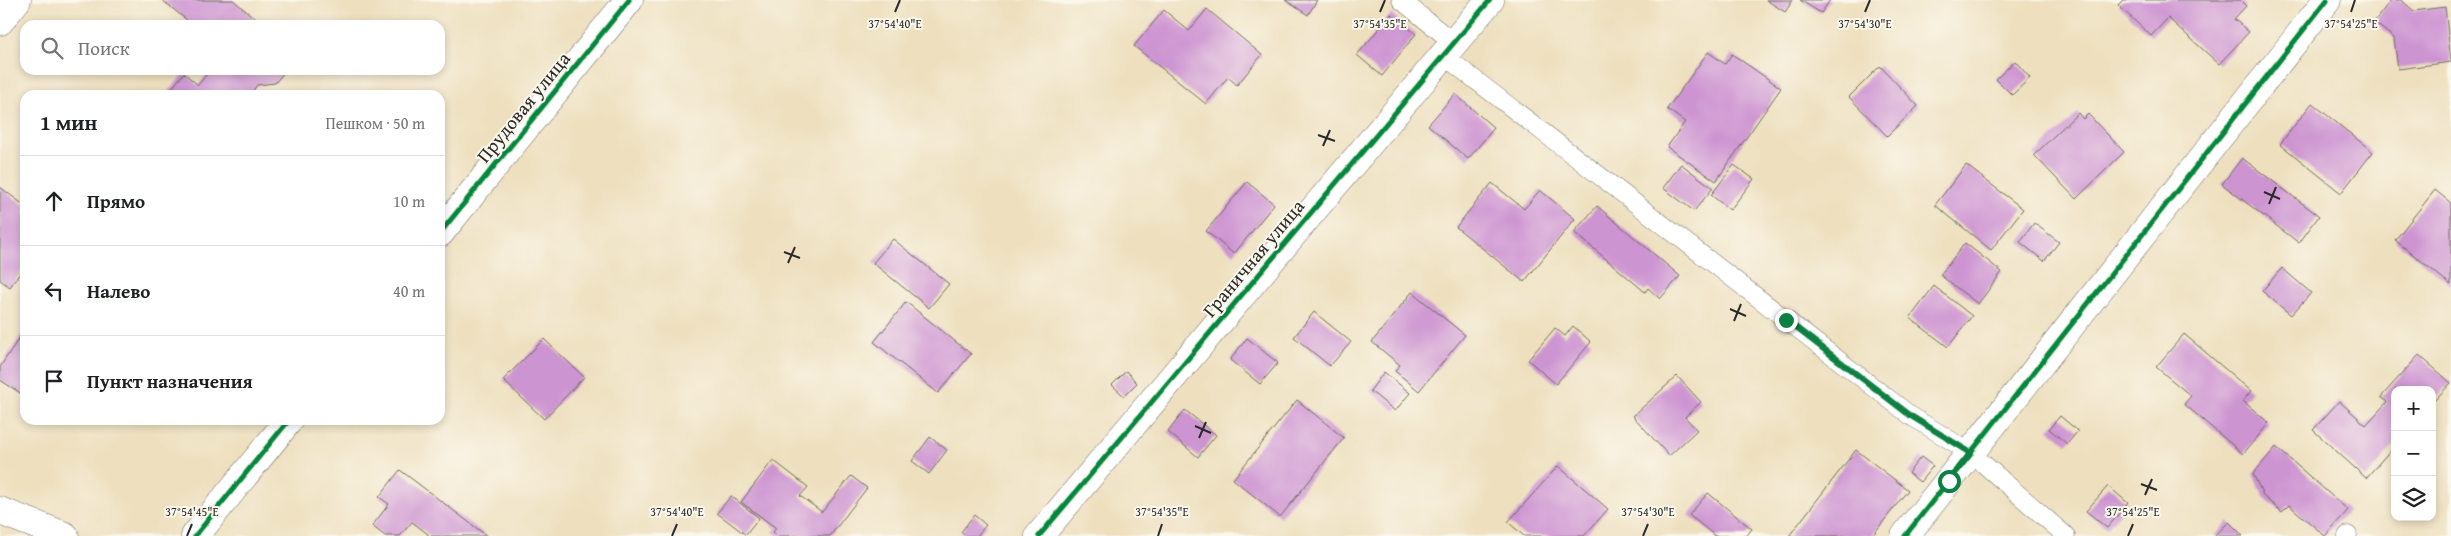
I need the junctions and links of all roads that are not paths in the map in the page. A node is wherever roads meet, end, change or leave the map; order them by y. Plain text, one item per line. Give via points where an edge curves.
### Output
1 (17, 0) edge
2 (629, 0) edge
3 (1401, 0) edge
4 (1490, 0) edge
5 (2327, 0) edge
6 (0, 21) edge
7 (1449, 49) junction
8 (445, 227) edge
9 (285, 425) edge
10 (1971, 453) junction
11 (0, 511) edge
12 (65, 536) edge
13 (195, 536) edge
14 (1039, 536) edge
15 (1905, 536) edge
16 (2066, 536) edge

1 - 6 street
2 - 8 street, Прудовая улица
3 - 7 lane
4 - 7 street, Граничная улица
5 - 10 street
7 - 10 lane via 1911,416
7 - 14 street, Граничная улица
9 - 13 street
10 - 15 street
10 - 16 lane
11 - 12 street

